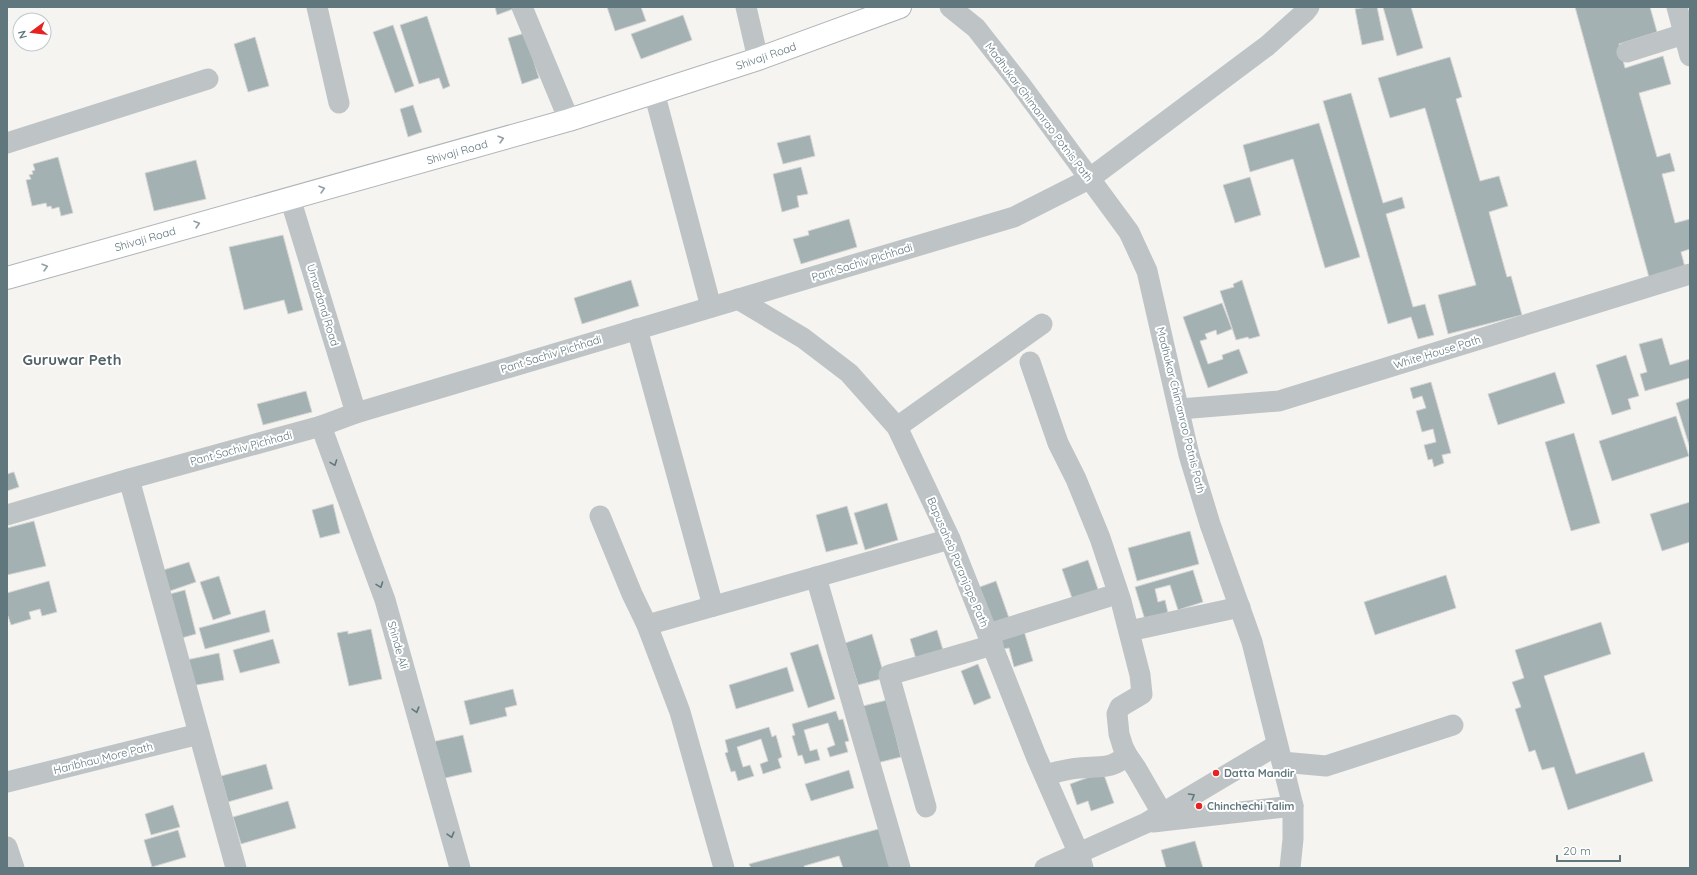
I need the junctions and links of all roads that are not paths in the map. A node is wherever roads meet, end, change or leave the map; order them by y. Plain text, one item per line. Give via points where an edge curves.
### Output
1 (318, 7) edge
2 (522, 7) edge
3 (746, 7) edge
4 (900, 7) edge
5 (950, 7) edge
6 (1309, 7) edge
7 (1677, 7) edge
8 (1684, 34) junction
9 (1627, 52) dead end
10 (1690, 56) edge
11 (758, 59) junction
12 (208, 79) dead end
13 (654, 92) junction
14 (339, 103) dead end
15 (569, 120) junction
16 (7, 143) edge
17 (1089, 179) junction
18 (290, 198) junction
19 (1690, 274) edge
20 (7, 278) edge
21 (738, 299) junction
22 (711, 307) junction
23 (1042, 324) dead end
24 (637, 329) junction
25 (1030, 362) dead end
26 (1180, 409) junction
27 (356, 413) junction
28 (321, 426) junction
29 (897, 427) junction
30 (129, 479) junction
31 (7, 515) edge
32 (600, 516) dead end
33 (950, 539) junction
34 (816, 577) junction
35 (1108, 598) dead end
36 (713, 606) junction
37 (1240, 607) junction
38 (647, 625) junction
39 (1129, 631) junction
40 (990, 639) junction
41 (1453, 726) dead end
42 (199, 734) junction
43 (1280, 754) junction
44 (1127, 755) junction
45 (1045, 775) junction
46 (7, 782) edge
47 (1293, 806) junction
48 (926, 807) dead end
49 (1154, 818) junction
50 (7, 847) edge
51 (1081, 861) edge
52 (14, 868) edge
53 (236, 868) edge
54 (460, 868) edge
55 (724, 868) edge
56 (900, 868) edge
57 (1045, 868) edge
58 (1290, 868) edge

1 - 14 street
2 - 15 street
3 - 11 street
4 - 11 highway, Shivaji Road
5 - 17 street, Madhukar Chimanrao Potnis Path via 976,28
6 - 17 street, Pant Sachiv Pichhadi via 1267,46
7 - 8 street
8 - 9 street
8 - 10 street
11 - 13 highway, Shivaji Road
12 - 16 street
13 - 15 highway, Shivaji Road
13 - 22 street
18 -> 15 highway, Shivaji Road
17 - 21 street, Pant Sachiv Pichhadi via 1014,217
17 - 26 street, Madhukar Chimanrao Potnis Path via 1129,232 1146,271
20 -> 18 highway, Shivaji Road
18 - 27 street, Umardand Road
19 - 26 street, White House Path via 1279,401
21 - 22 street, Pant Sachiv Pichhadi
21 - 29 street, Bapusaheb Paranjape Path via 803,338 849,373
22 - 24 street, Pant Sachiv Pichhadi
23 - 29 street
24 - 27 street, Pant Sachiv Pichhadi
24 - 36 street
25 - 39 street via 1058,443 1100,538
26 - 37 street, Madhukar Chimanrao Potnis Path via 1210,524
27 - 28 street, Pant Sachiv Pichhadi
28 - 30 street, Pant Sachiv Pichhadi
28 -> 54 street, Shinde Ali via 385,600
29 - 33 street, Bapusaheb Paranjape Path
30 - 31 street, Pant Sachiv Pichhadi
30 - 42 street
32 - 38 street
33 - 34 street
33 - 40 street, Bapusaheb Paranjape Path
34 - 36 street
34 - 56 street
35 - 40 street
36 - 38 street
37 - 39 street
37 - 43 street, Madhukar Chimanrao Potnis Path via 1252,642
38 - 55 street via 680,712
39 - 44 street via 1142,694 1120,707 1117,714 1119,734
40 - 45 street, Bapusaheb Paranjape Path
40 - 48 street via 889,675
41 - 43 street via 1326,766
42 - 46 street, Haribhau More Path
42 - 53 street
43 - 47 street, Madhukar Chimanrao Potnis Path
49 -> 43 street
44 - 45 street via 1115,765 1082,767
44 - 49 street via 1136,768
45 - 51 street, Bapusaheb Paranjape Path
47 - 49 street
47 - 58 street, Madhukar Chimanrao Potnis Path
49 - 51 street
50 - 52 street
51 - 57 street

